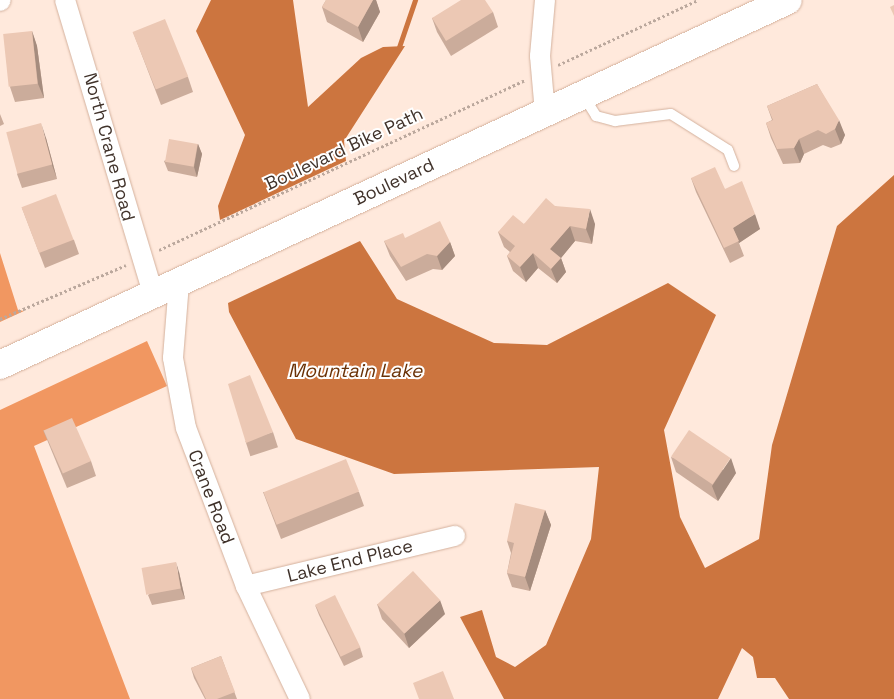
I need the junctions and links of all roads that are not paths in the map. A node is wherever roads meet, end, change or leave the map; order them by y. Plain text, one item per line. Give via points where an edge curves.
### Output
1 (65, 0) edge
2 (545, 0) edge
3 (788, 0) edge
4 (583, 94) junction
5 (545, 113) junction
6 (734, 166) dead end
7 (178, 282) junction
8 (153, 294) junction
9 (0, 365) edge
10 (455, 536) dead end
11 (246, 586) junction
12 (300, 699) edge

1 - 8 street, North Crane Road
2 - 5 street via 541,73
3 - 4 main road, Boulevard
4 - 5 main road, Boulevard
4 - 6 lane via 596,116 615,121 672,114 728,150
5 - 7 main road, Boulevard
7 - 8 main road, Boulevard
7 - 11 street, Crane Road via 173,358 186,428
8 - 9 main road, Boulevard
10 - 11 street, Lake End Place
11 - 12 street, Crane Road

